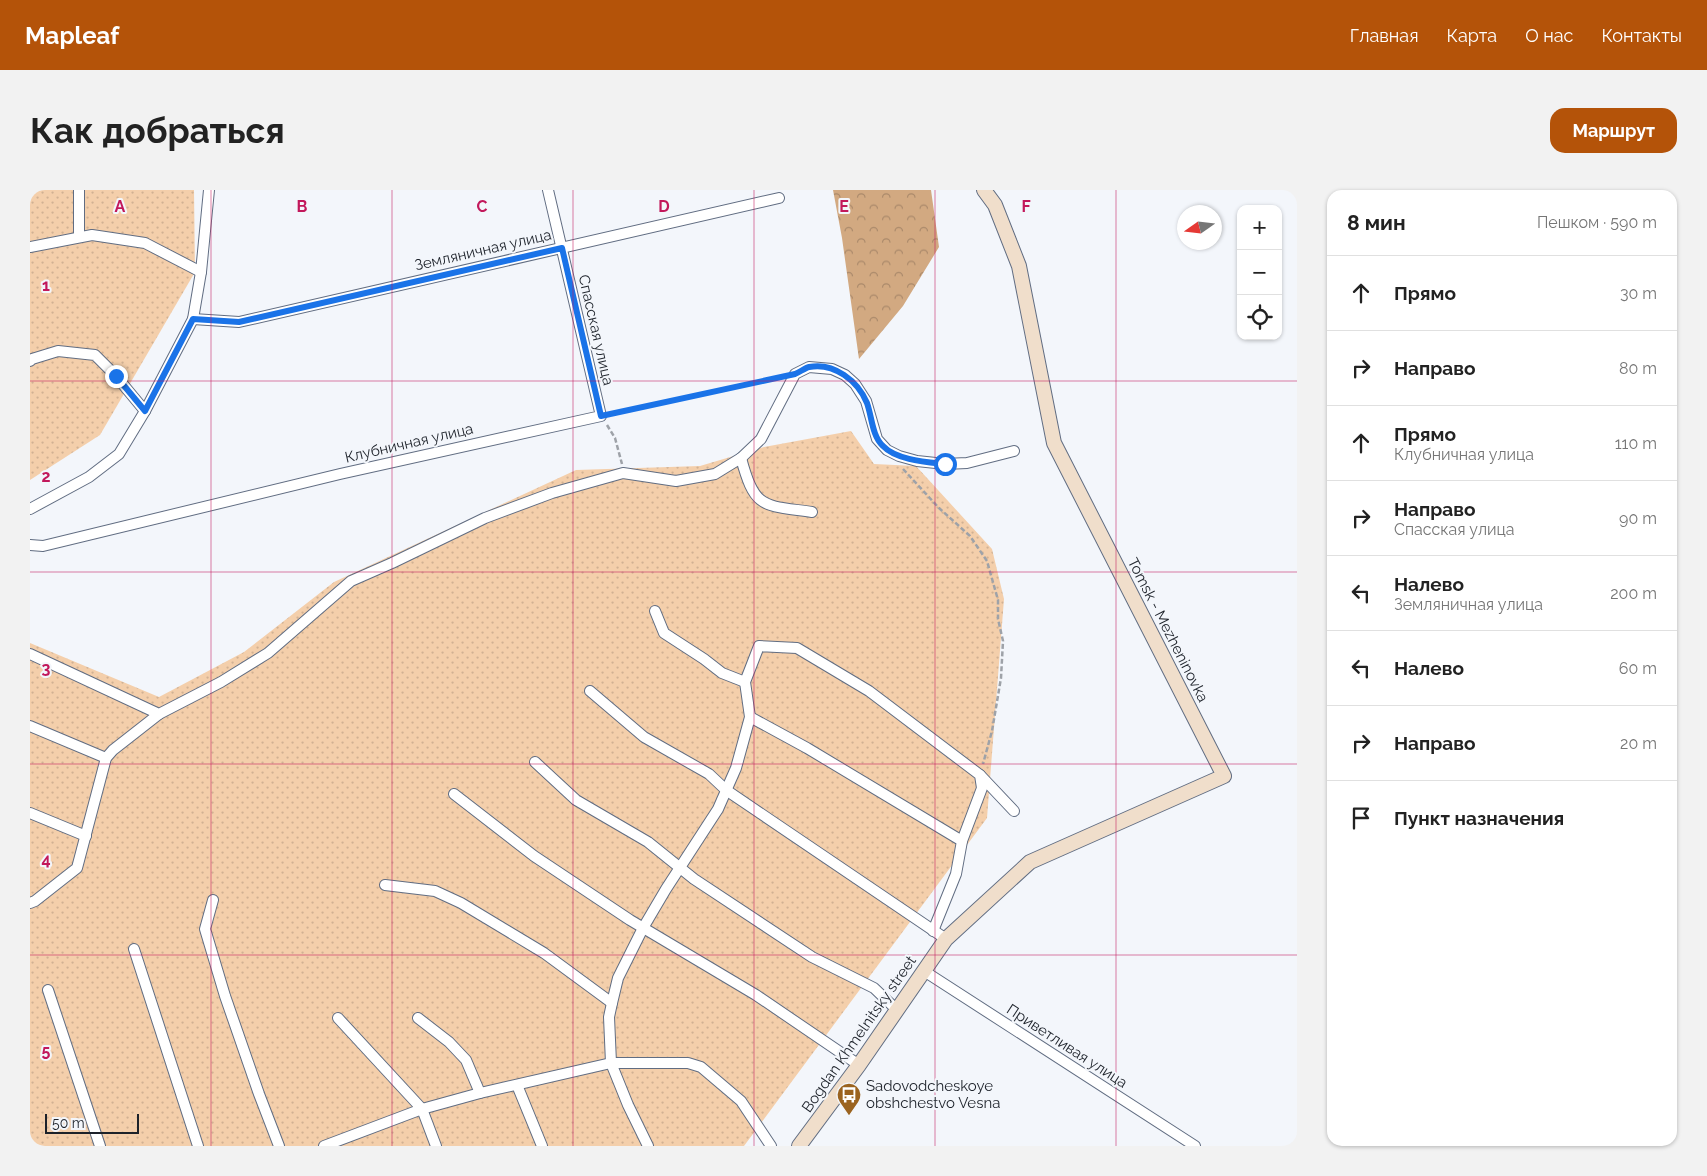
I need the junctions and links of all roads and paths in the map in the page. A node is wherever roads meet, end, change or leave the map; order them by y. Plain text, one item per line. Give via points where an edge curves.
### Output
1 (79, 190) edge
2 (210, 190) edge
3 (548, 190) edge
4 (984, 190) edge
5 (779, 198) dead end
6 (79, 237) junction
7 (30, 247) edge
8 (562, 248) junction
9 (201, 272) junction
10 (193, 319) junction
11 (30, 361) edge
12 (795, 374) junction
13 (145, 411) junction
14 (601, 416) junction
15 (1014, 451) dead end
16 (899, 456) junction
17 (741, 458) junction
18 (623, 473) junction
19 (30, 509) edge
20 (812, 512) dead end
21 (30, 545) edge
22 (655, 611) dead end
23 (30, 654) edge
24 (745, 682) junction
25 (590, 690) dead end
26 (159, 714) junction
27 (750, 717) junction
28 (30, 726) edge
29 (106, 758) junction
30 (535, 762) dead end
31 (980, 775) junction
32 (726, 790) junction
33 (454, 794) dead end
34 (1014, 811) dead end
35 (30, 813) edge
36 (86, 836) junction
37 (962, 841) junction
38 (680, 868) junction
39 (385, 884) dead end
40 (213, 900) dead end
41 (30, 903) edge
42 (644, 928) junction
43 (933, 931) junction
44 (946, 939) junction
45 (134, 949) dead end
46 (924, 971) junction
47 (48, 990) dead end
48 (612, 1003) junction
49 (897, 1010) junction
50 (338, 1018) dead end
51 (418, 1018) dead end
52 (610, 1063) junction
53 (859, 1065) junction
54 (517, 1085) junction
55 (480, 1093) junction
56 (422, 1109) junction
57 (100, 1146) edge
58 (198, 1146) edge
59 (280, 1146) edge
60 (326, 1146) edge
61 (436, 1146) edge
62 (542, 1146) edge
63 (648, 1146) edge
64 (772, 1146) edge
65 (799, 1146) edge
66 (1195, 1146) edge

1 - 6 street
2 - 9 street
3 - 8 street, Спасская улица
4 - 44 street, Tomsk - Mezheninovka via 995,205 1019,266 1054,443 1224,776 1030,862
5 - 8 street, Земляничная улица
6 - 7 street
6 - 9 street via 92,234 144,243
8 - 10 street, Земляничная улица via 239,322
8 - 14 street, Спасская улица
9 - 10 street
10 - 13 street
11 - 13 street via 58,351 95,355
12 - 14 path
12 - 16 street via 819,367 845,375 866,401 877,438 887,450
12 - 17 street via 761,439
13 - 19 street via 119,454 89,477
14 - 18 path via 615,438
14 - 21 street, Клубничная улица via 340,474 43,546
15 - 16 street via 967,463 945,464
16 - 31 path via 904,471 938,508 970,536 987,561 998,600 1003,641 1001,678
17 - 18 street via 715,474 676,481
17 - 20 street via 752,491 763,503
18 - 26 street via 552,493 485,518 350,580 268,653
22 - 24 street via 664,633 722,674
23 - 26 street
24 - 27 street
24 - 31 street via 759,646 797,648 869,691
25 - 32 street via 644,737 709,774
26 - 29 street
27 - 32 street via 736,768
27 - 37 street
28 - 29 street
29 - 36 street
30 - 38 street via 576,800 648,842
31 - 34 street
31 - 37 street via 982,788
32 - 38 street via 718,809
32 - 43 street
33 - 42 street via 534,856
35 - 36 street
36 - 41 street via 77,868
37 - 43 street via 956,874
38 - 42 street
38 - 49 street via 812,957 874,988
39 - 48 street via 436,891 461,902 544,953
40 - 59 street via 205,929 225,996
42 - 48 street via 618,978
42 - 53 street via 756,995
43 - 44 street
44 - 46 street, Bogdan Khmelnitsky street
45 - 58 street
46 - 49 street, Bogdan Khmelnitsky street
46 - 66 street, Приветливая улица
47 - 57 street
48 - 52 street
49 - 53 street, Bogdan Khmelnitsky street
50 - 56 street
51 - 55 street via 466,1060
52 - 54 street
52 - 63 street
52 - 64 street via 688,1063 701,1067 741,1101
53 - 65 street, Bogdan Khmelnitsky street
54 - 55 street
54 - 62 street
55 - 56 street
56 - 60 street
56 - 61 street

